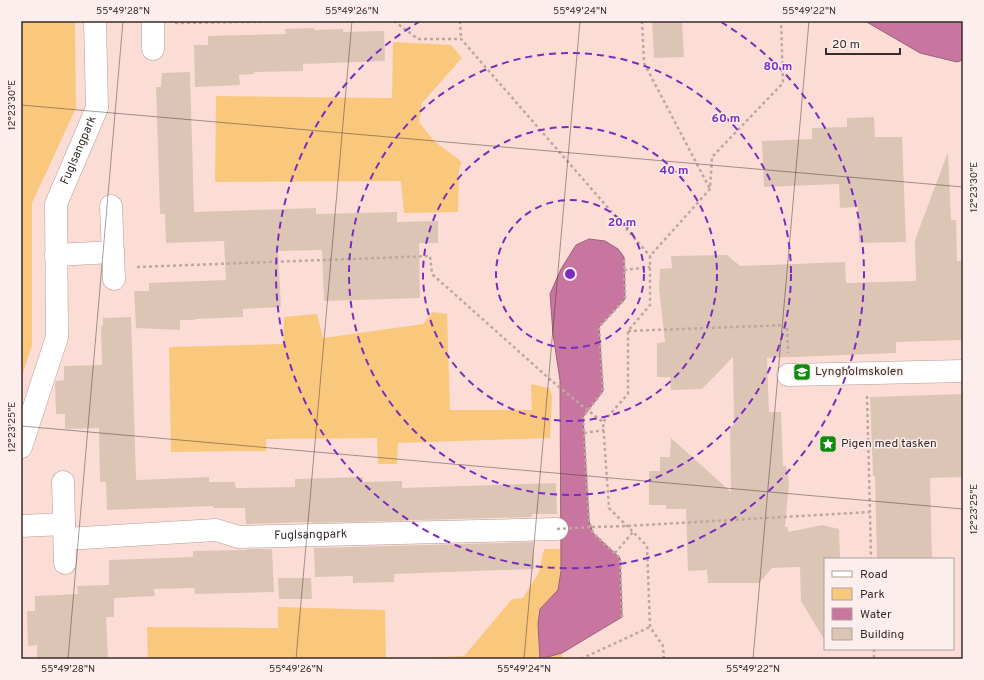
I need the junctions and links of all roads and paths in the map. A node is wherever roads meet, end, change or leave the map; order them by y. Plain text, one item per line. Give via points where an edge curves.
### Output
1 (95, 21) edge
2 (309, 21) edge
3 (394, 21) edge
4 (460, 21) edge
5 (642, 21) edge
6 (781, 21) edge
7 (153, 22) edge
8 (461, 38) junction
9 (153, 49) dead end
10 (710, 189) junction
11 (111, 206) dead end
12 (56, 255) junction
13 (650, 256) junction
14 (624, 257) dead end
15 (113, 266) junction
16 (650, 267) junction
17 (624, 270) junction
18 (628, 331) junction
19 (963, 371) edge
20 (867, 373) junction
21 (788, 375) joint
22 (603, 422) junction
23 (604, 430) junction
24 (584, 433) junction
25 (21, 447) edge
26 (63, 482) dead end
27 (870, 512) junction
28 (21, 526) edge
29 (627, 526) junction
30 (557, 529) joint
31 (65, 532) junction
32 (634, 532) junction
33 (615, 553) junction
34 (871, 558) edge
35 (65, 563) dead end
36 (622, 618) dead end
37 (650, 627) junction
38 (581, 659) edge
39 (664, 659) edge

1 - 12 street, Fuglsangpark via 97,108 56,204
2 - 7 path
3 - 8 path via 418,39
4 - 8 path
5 - 10 path via 644,63
6 - 10 path via 783,83 712,157
7 - 9 street
8 - 13 path
10 - 13 path
11 - 15 street
12 - 15 street
12 - 25 street, Fuglsangpark via 57,337
13 - 16 path
14 - 17 path
15 - 22 path, bridge via 430,256 432,274 553,382
16 - 17 path
16 - 18 path via 650,305
17 - 24 path via 625,299 599,327 603,391 583,417
18 - 21 path via 787,325
18 - 22 path via 628,394
19 - 20 street
20 - 21 street
20 - 27 path
22 - 23 path
23 - 24 path
23 - 29 path via 609,508
24 - 33 path via 589,522 593,533
26 - 31 street
27 - 29 path
27 - 34 path
28 - 31 street, Fuglsangpark
29 - 30 path, bridge
29 - 32 path
30 - 31 street, Fuglsangpark via 239,537 216,530
31 - 35 street
32 - 33 path
32 - 37 path via 647,546
33 - 36 path via 620,558
37 - 38 path
37 - 39 path via 664,646

